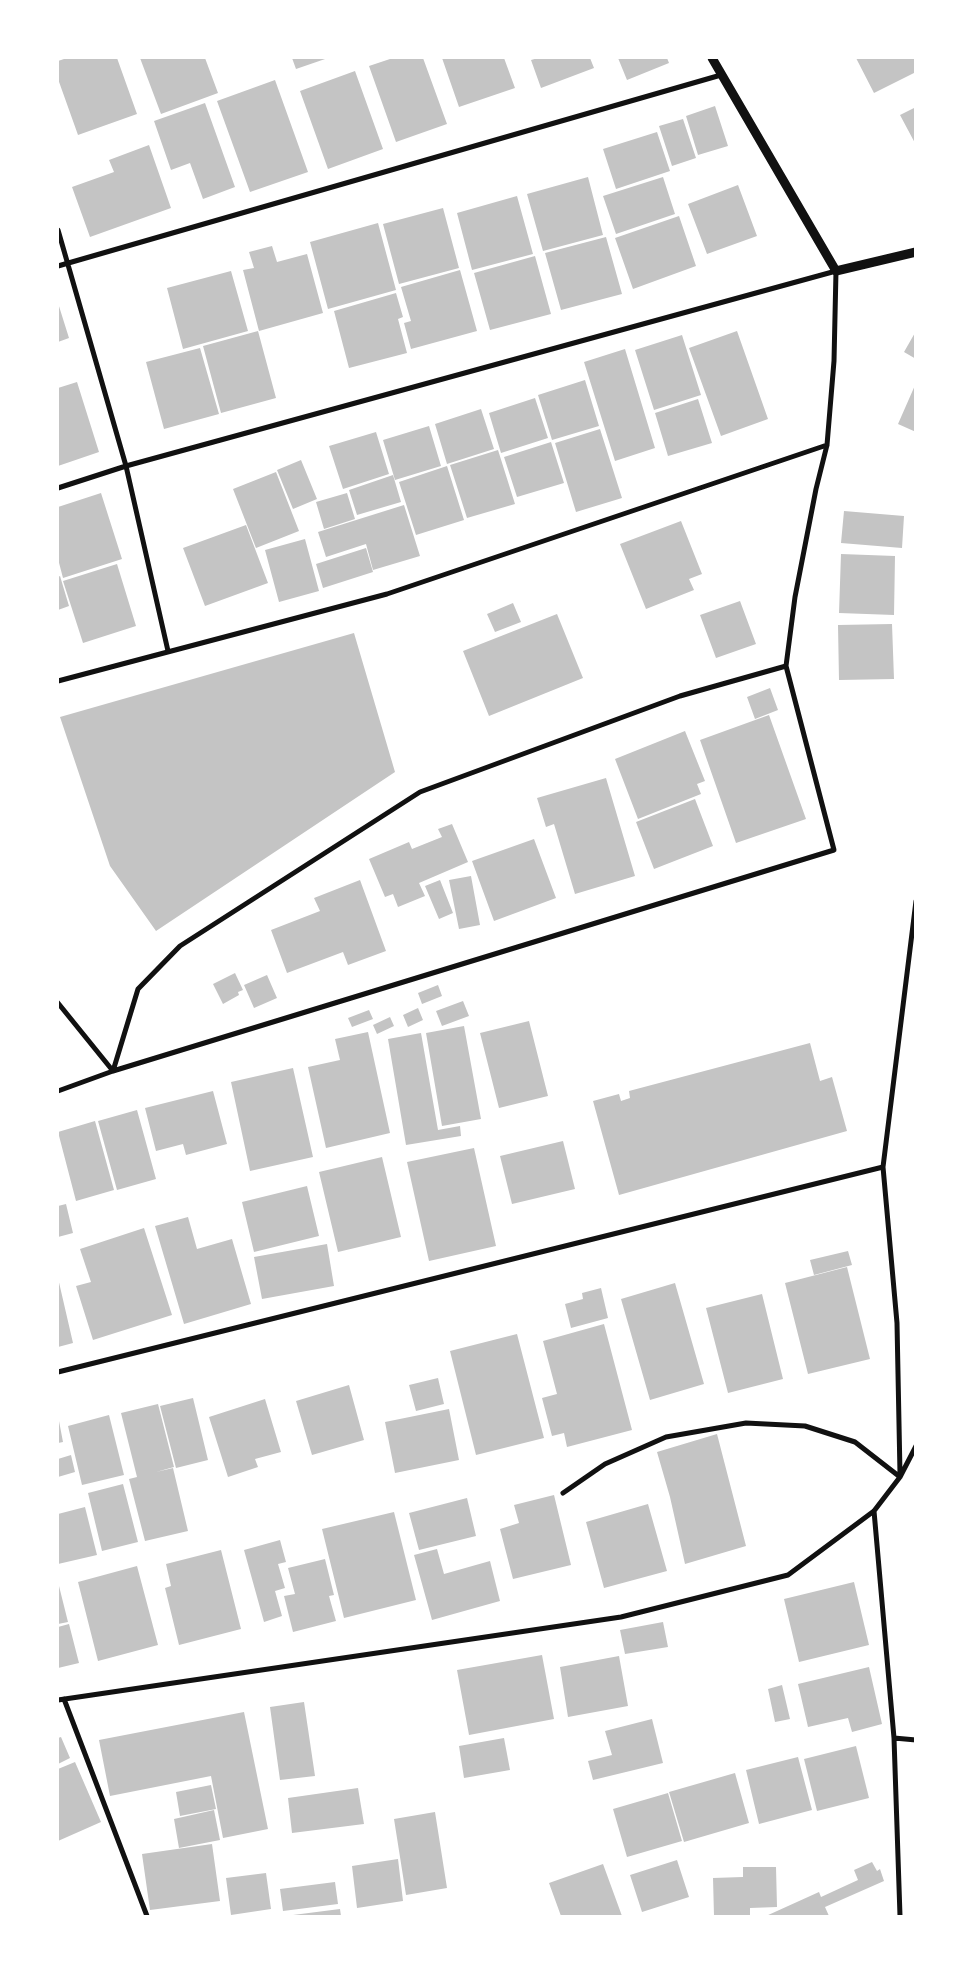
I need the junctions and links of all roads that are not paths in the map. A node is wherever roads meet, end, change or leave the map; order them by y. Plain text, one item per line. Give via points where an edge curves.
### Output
1 (712, 58) edge
2 (721, 75) junction
3 (58, 230) edge
4 (916, 252) edge
5 (68, 263) junction
6 (58, 266) edge
7 (836, 271) junction
8 (827, 445) junction
9 (126, 466) junction
10 (58, 488) edge
11 (168, 651) junction
12 (786, 666) junction
13 (58, 681) edge
14 (916, 901) edge
15 (58, 1003) edge
16 (113, 1071) junction
17 (58, 1091) edge
18 (883, 1167) junction
19 (58, 1372) edge
20 (916, 1446) edge
21 (900, 1477) junction
22 (563, 1493) dead end
23 (874, 1511) junction
24 (64, 1699) junction
25 (58, 1700) edge
26 (894, 1738) junction
27 (916, 1740) edge
28 (147, 1916) edge
29 (900, 1916) edge

1 - 2 street
2 - 5 street
2 - 7 street
3 - 5 street
4 - 7 street
5 - 6 street
5 - 9 street
7 - 8 street via 834,361
7 - 9 street
8 - 11 street via 387,594
8 - 12 street via 816,489
9 - 10 street
9 - 11 street
11 - 13 street
12 - 16 street via 680,696 420,792 180,946 138,989
12 - 16 street via 834,850
14 - 18 street
15 - 16 street
16 - 17 street
18 - 19 street
18 - 21 street via 897,1323
20 - 21 street
21 - 22 street via 855,1442 804,1426 746,1423 666,1437 605,1464
21 - 23 street
23 - 24 street via 788,1575 621,1617
23 - 26 street
24 - 25 street
24 - 28 street
26 - 27 street
26 - 29 street

